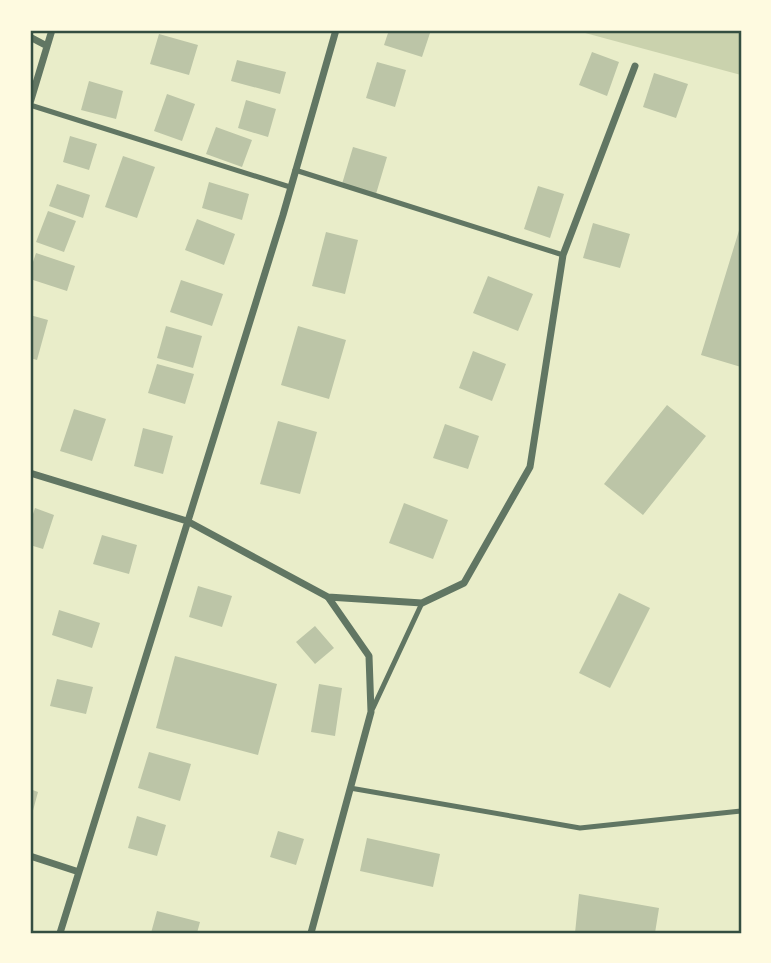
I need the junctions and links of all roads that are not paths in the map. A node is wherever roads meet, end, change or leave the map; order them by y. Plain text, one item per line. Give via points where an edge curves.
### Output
1 (52, 30) edge
2 (336, 30) edge
3 (30, 37) edge
4 (47, 46) junction
5 (635, 66) dead end
6 (30, 104) edge
7 (295, 170) junction
8 (290, 187) junction
9 (563, 254) junction
10 (30, 473) edge
11 (187, 521) junction
12 (328, 597) junction
13 (422, 603) junction
14 (371, 712) junction
15 (350, 788) junction
16 (741, 811) edge
17 (30, 856) edge
18 (79, 872) junction
19 (60, 933) edge
20 (311, 933) edge

1 - 4 street
2 - 7 street
3 - 4 street
4 - 6 street
5 - 9 street
6 - 8 lane
7 - 8 street
7 - 9 lane
8 - 11 street
9 - 13 street via 530,467 464,583
10 - 11 street
11 - 12 street
11 - 18 street
12 - 13 street
12 - 14 street via 369,656
13 - 14 lane
14 - 15 street
15 - 16 lane via 580,828
15 - 20 street
17 - 18 street
18 - 19 street

